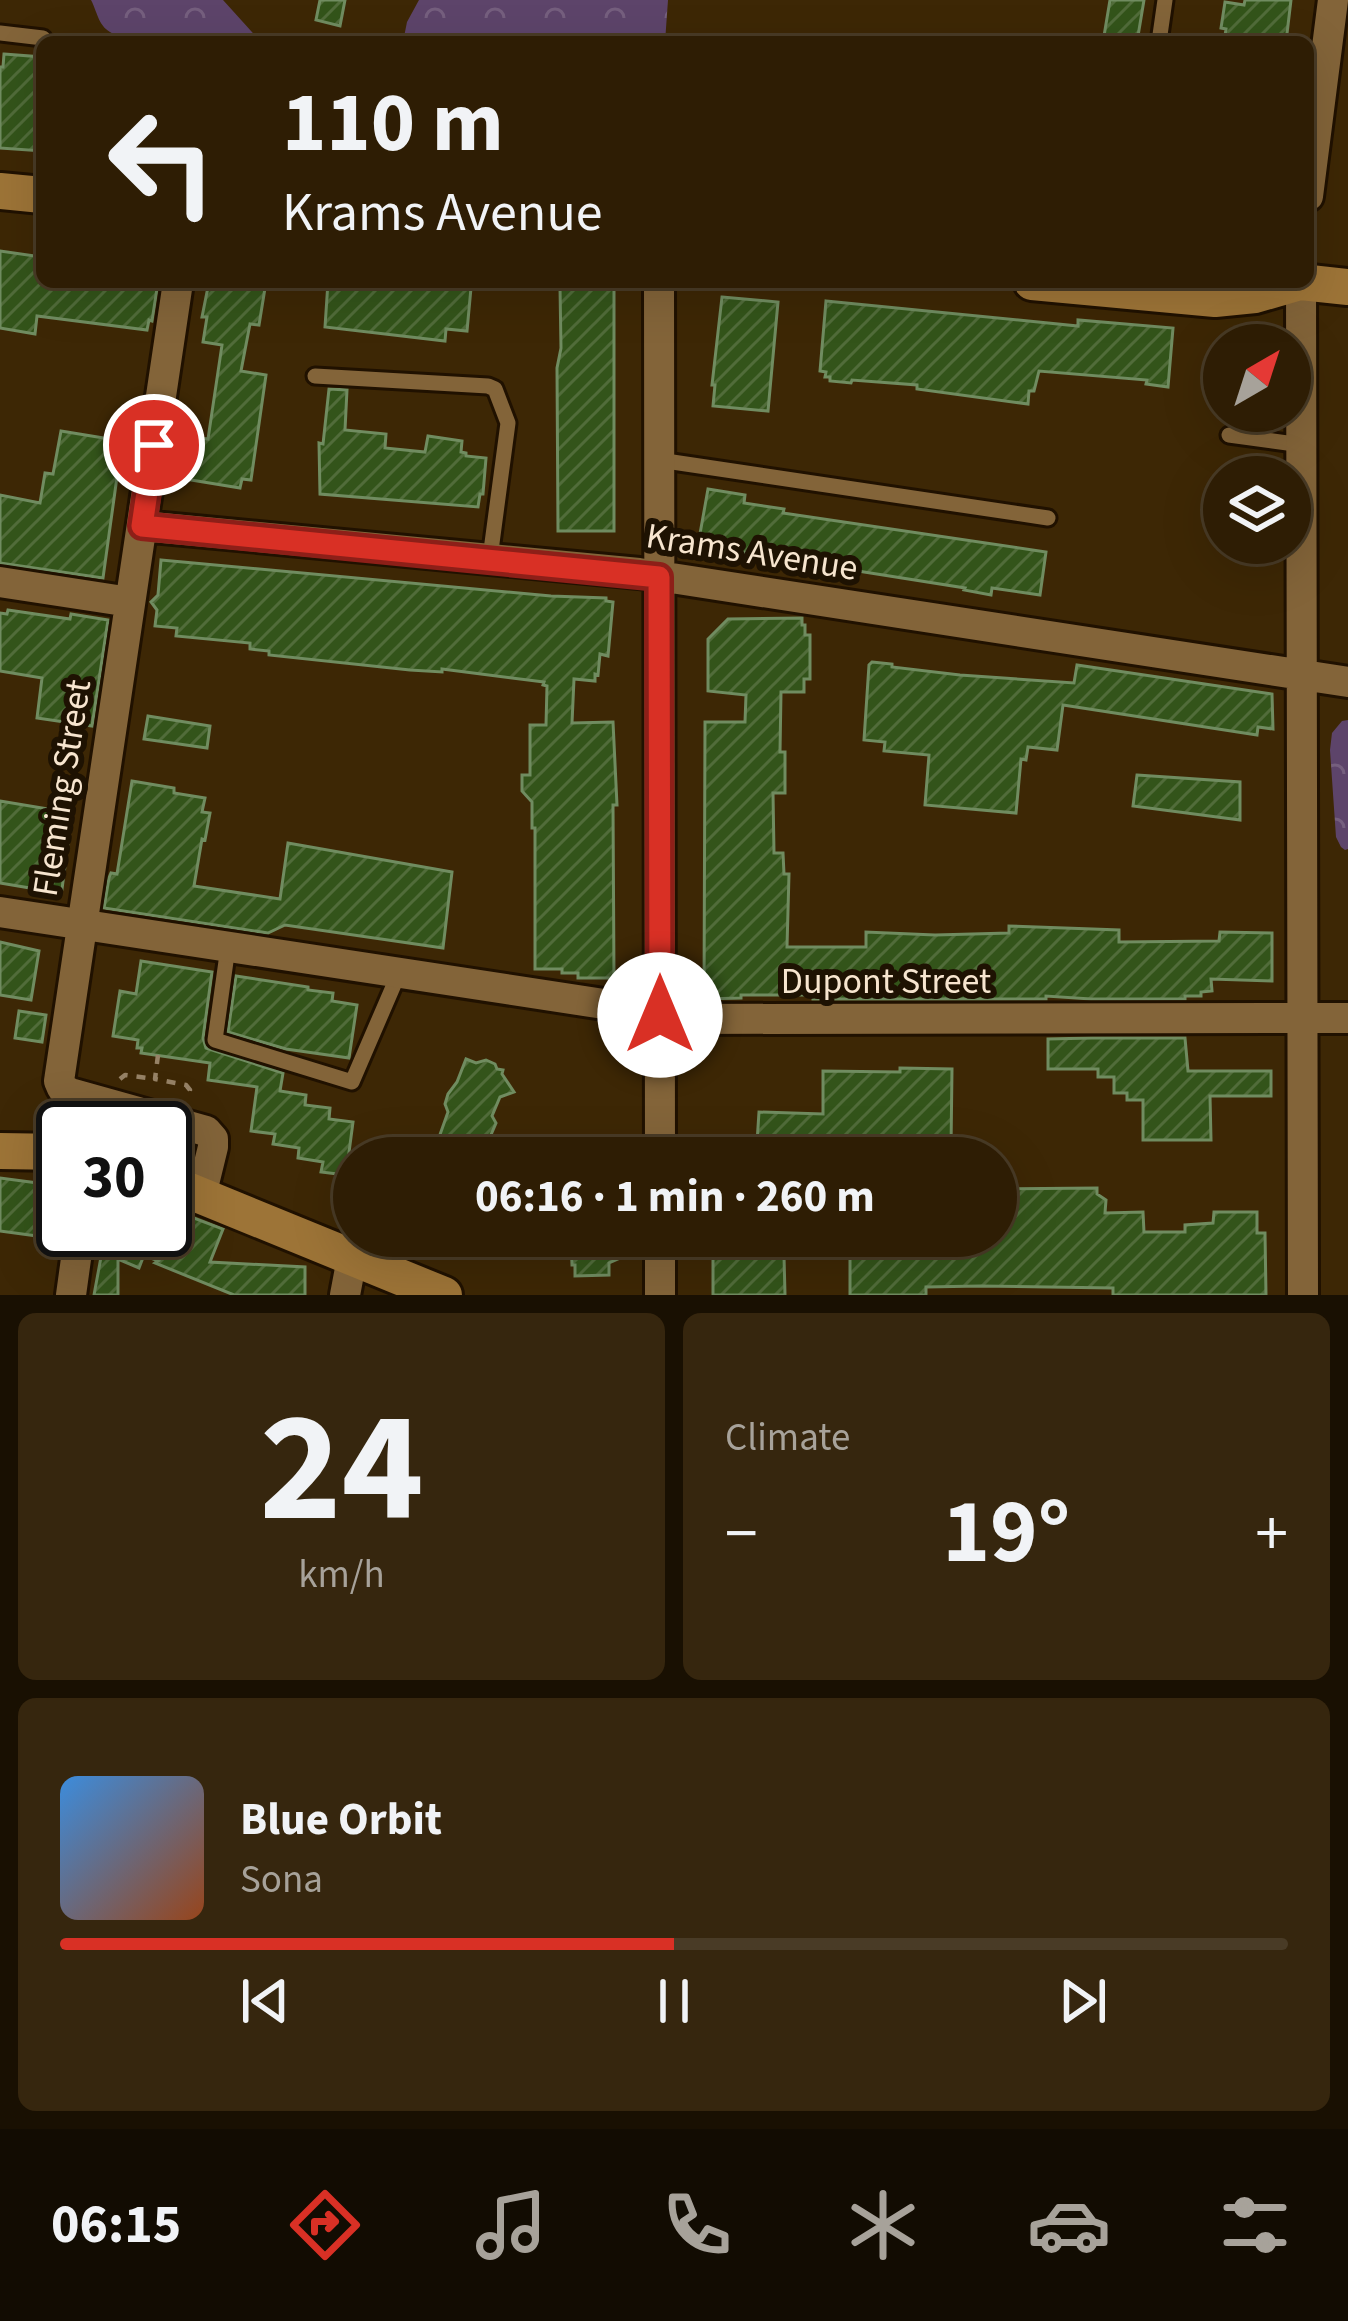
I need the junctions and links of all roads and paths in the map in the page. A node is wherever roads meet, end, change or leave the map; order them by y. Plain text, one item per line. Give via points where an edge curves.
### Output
1 (1165, 0) edge
2 (1333, 0) edge
3 (0, 33) edge
4 (1160, 36) edge
5 (36, 37) edge
6 (1314, 149) edge
7 (0, 191) edge
8 (36, 194) edge
9 (1314, 283) edge
10 (1348, 287) edge
11 (177, 288) edge
12 (659, 288) edge
13 (1101, 288) edge
14 (1281, 288) edge
15 (1301, 288) edge
16 (315, 376) dead end
17 (1229, 435) dead end
18 (1302, 445) junction
19 (659, 460) junction
20 (1048, 518) dead end
21 (142, 526) junction
22 (490, 559) junction
23 (659, 577) junction
24 (0, 583) edge
25 (130, 602) junction
26 (1301, 675) junction
27 (1348, 682) edge
28 (0, 912) edge
29 (81, 925) junction
30 (228, 946) junction
31 (399, 973) junction
32 (660, 1015) junction
33 (1303, 1018) junction
34 (1348, 1018) edge
35 (158, 1055) dead end
36 (125, 1075) dead end
37 (154, 1079) junction
38 (189, 1096) dead end
39 (660, 1137) edge
40 (0, 1150) edge
41 (36, 1151) edge
42 (192, 1192) edge
43 (201, 1196) junction
44 (76, 1257) edge
45 (660, 1257) edge
46 (352, 1258) junction
47 (71, 1295) edge
48 (345, 1295) edge
49 (444, 1295) edge
50 (660, 1295) edge
51 (1304, 1295) edge

1 - 4 lane
2 - 6 street
3 - 5 lane
7 - 8 main road
9 - 10 main road
11 - 21 street, Fleming Street
12 - 19 street
13 - 14 main road via 1216,298
15 - 18 street
16 - 22 lane via 495,389 508,423
17 - 18 lane
18 - 26 street
19 - 20 lane
19 - 23 street
21 - 22 street, Krams Avenue
21 - 25 street, Fleming Street
22 - 23 street, Krams Avenue
23 - 26 street, Krams Avenue
23 - 32 street
24 - 25 street
25 - 29 street, Fleming Street
26 - 27 street, Krams Avenue
26 - 33 street
28 - 29 street, Dupont Street
29 - 30 street, Dupont Street
29 - 43 street, Fleming Street via 62,1088 206,1131 213,1147
30 - 31 street, Dupont Street
30 - 31 lane via 215,1040 352,1082
31 - 32 street, Dupont Street
32 - 33 street, Dupont Street
32 - 39 street
33 - 34 street, Dupont Street
33 - 51 street
35 - 37 path
36 - 37 path
37 - 38 path via 186,1085
40 - 41 main road
42 - 43 main road
43 - 46 main road
44 - 47 street
45 - 50 street
46 - 48 street
46 - 49 main road

